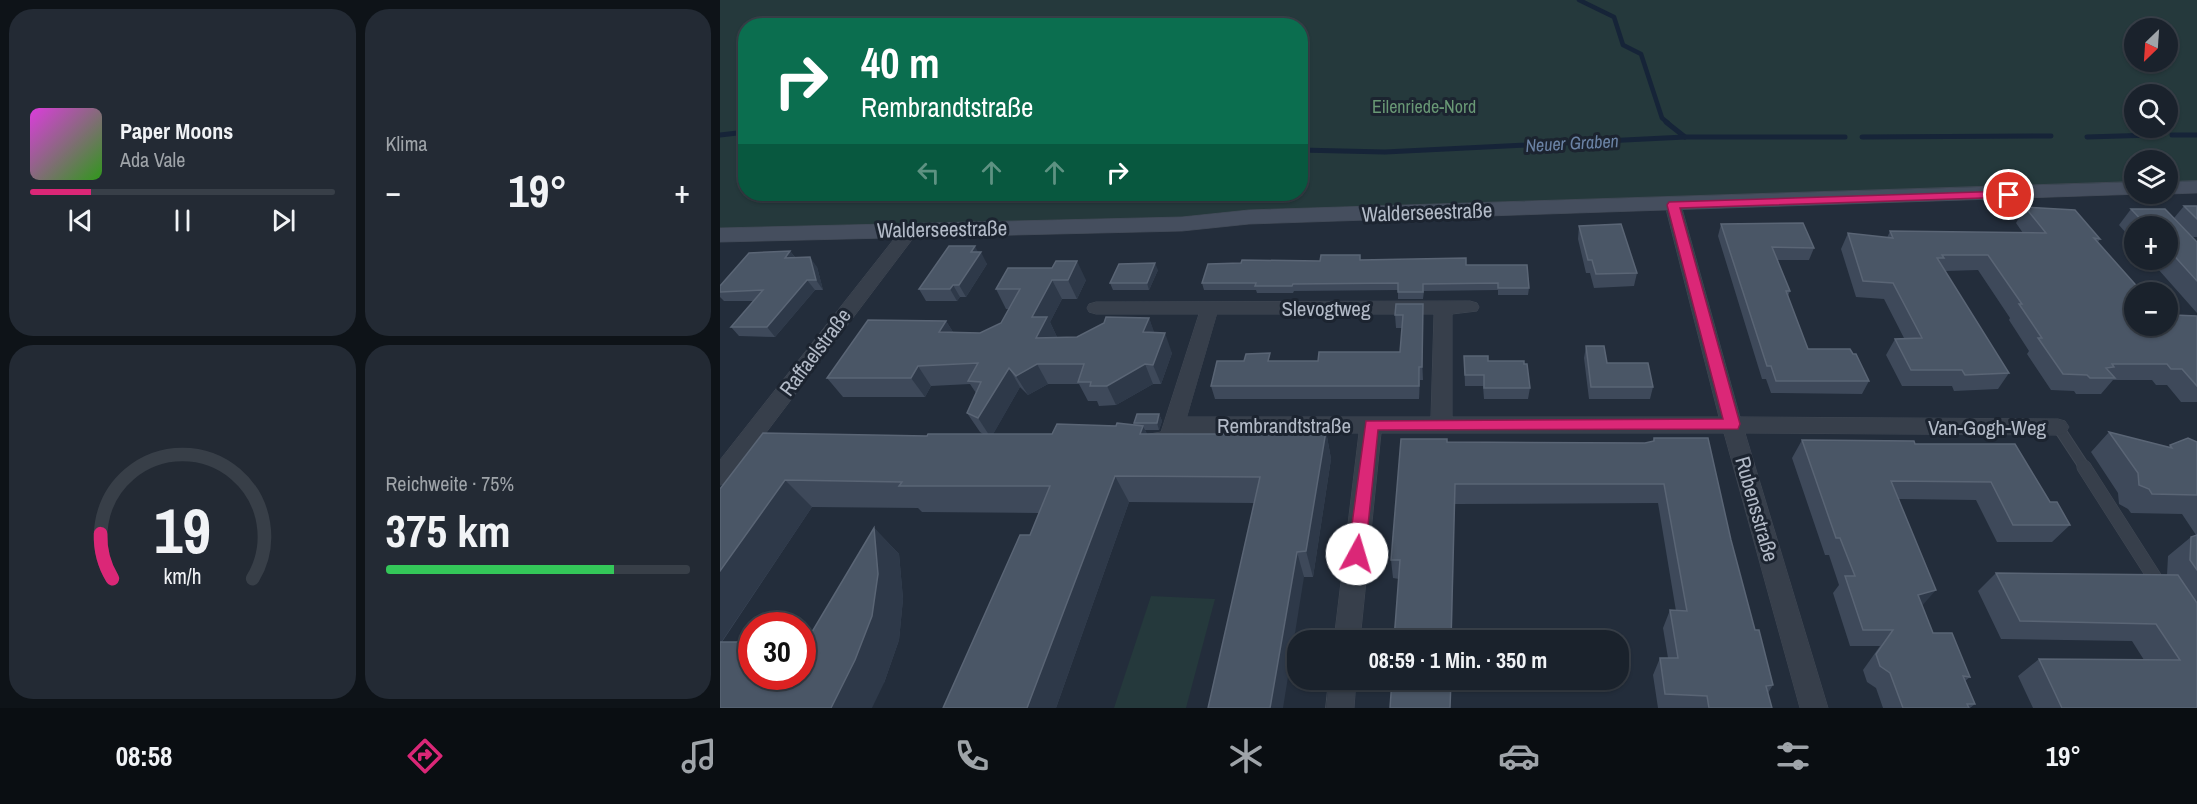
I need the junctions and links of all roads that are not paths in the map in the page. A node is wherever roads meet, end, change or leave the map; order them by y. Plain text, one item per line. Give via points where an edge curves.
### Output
1 (2178, 188) edge
2 (2197, 188) edge
3 (2124, 189) edge
4 (1673, 205) junction
5 (911, 230) junction
6 (720, 235) edge
7 (1470, 307) dead end
8 (1096, 308) dead end
9 (1210, 308) junction
10 (1443, 308) junction
11 (1732, 424) junction
12 (1174, 425) junction
13 (1371, 425) junction
14 (1441, 425) junction
15 (2058, 427) joint
16 (1136, 441) edge
17 (720, 476) edge
18 (2165, 594) edge
19 (1348, 630) edge
20 (1342, 690) edge
21 (1340, 708) edge
22 (1814, 708) edge

1 - 2 street
3 - 4 street, Walderseestraße
4 - 5 street, Walderseestraße
4 - 11 street, Rubensstraße
5 - 6 street, Walderseestraße
5 - 17 street, Raffaelstraße
7 - 10 street, Slevogtweg
8 - 9 street, Slevogtweg
9 - 10 street, Slevogtweg
9 - 12 street
10 - 14 street
11 - 14 street, Rembrandtstraße
11 - 15 street, Van-Gogh-Weg
11 - 22 street, Rubensstraße
12 - 13 street, Rembrandtstraße
12 - 16 street via 1169,441
13 - 14 street, Rembrandtstraße
13 - 19 street
15 - 18 lane, Van-Gogh-Weg
20 - 21 street

